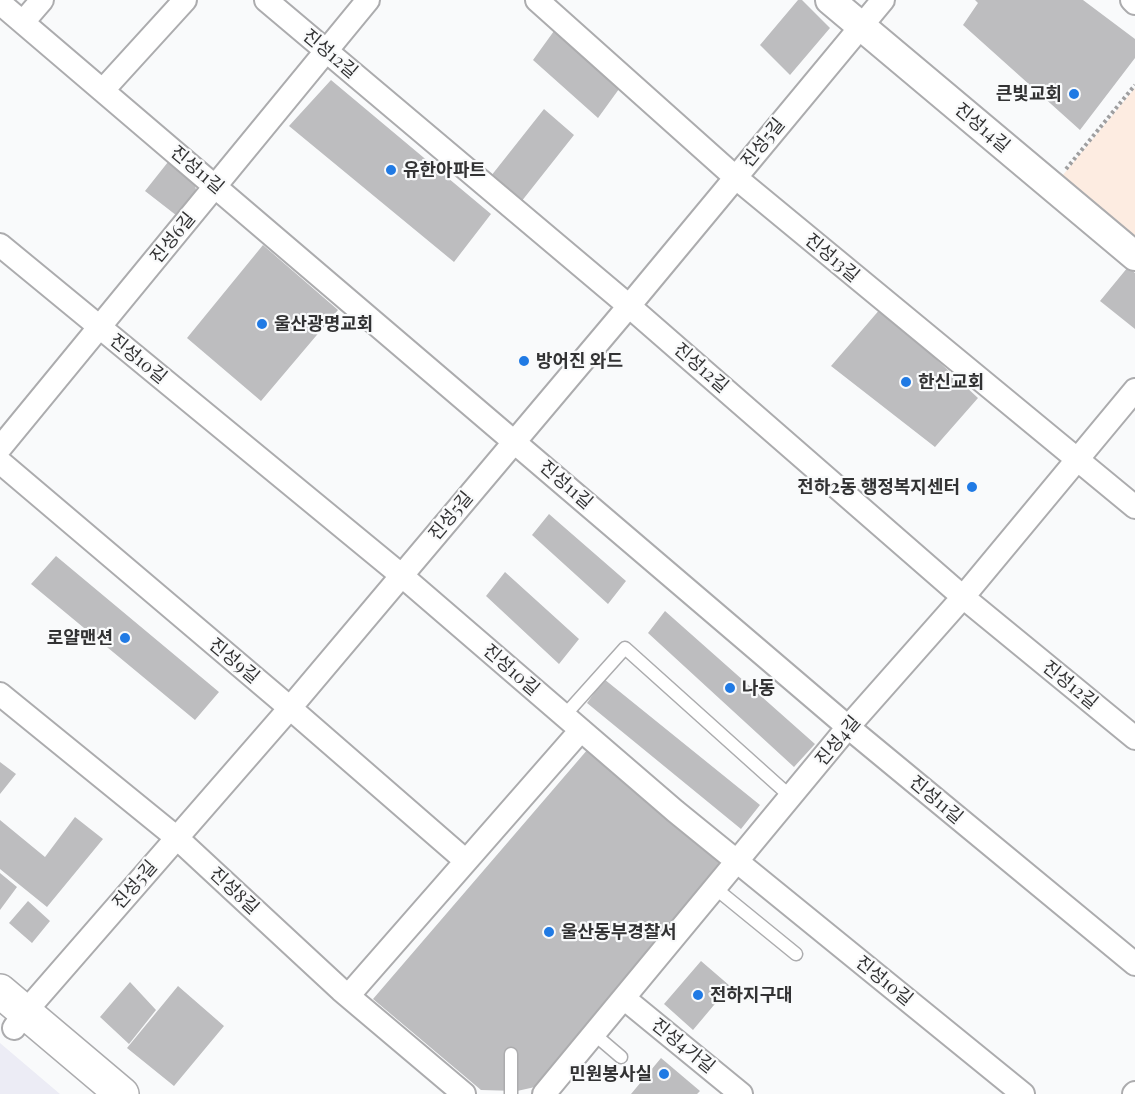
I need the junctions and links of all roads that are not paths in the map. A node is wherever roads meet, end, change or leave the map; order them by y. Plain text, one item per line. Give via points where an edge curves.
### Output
1 (42, 0) edge
2 (185, 0) edge
3 (266, 0) edge
4 (368, 0) edge
5 (537, 0) edge
6 (830, 0) edge
7 (882, 0) edge
8 (0, 3) edge
9 (23, 22) junction
10 (860, 26) junction
11 (326, 51) junction
12 (104, 90) junction
13 (735, 177) junction
14 (216, 186) junction
15 (0, 245) edge
16 (1135, 256) edge
17 (629, 306) junction
18 (99, 327) junction
19 (1135, 390) edge
20 (514, 440) junction
21 (0, 448) edge
22 (1077, 460) junction
23 (0, 462) edge
24 (1135, 507) edge
25 (401, 575) junction
26 (963, 597) junction
27 (0, 694) edge
28 (290, 708) junction
29 (572, 723) junction
30 (848, 727) junction
31 (1135, 738) edge
32 (791, 797) junction
33 (177, 838) junction
34 (466, 861) junction
35 (737, 862) junction
36 (715, 888) junction
37 (796, 954) dead end
38 (1135, 964) edge
39 (0, 991) edge
40 (348, 996) junction
41 (625, 999) junction
42 (13, 1018) edge
43 (594, 1034) junction
44 (511, 1054) dead end
45 (621, 1057) dead end
46 (92, 1094) edge
47 (122, 1094) edge
48 (464, 1094) edge
49 (511, 1094) edge
50 (544, 1094) edge
51 (741, 1094) edge
52 (1023, 1094) edge

1 - 9 street
2 - 12 street
3 - 11 street, 진성12길
4 - 11 street, 진성6길
5 - 13 street, 진성13길
6 - 10 street, 진성14길
7 - 10 street, 진성5길
8 - 9 street, 진성11길
9 - 12 street, 진성11길
10 - 13 street, 진성5길
10 - 16 street, 진성14길
11 - 14 street, 진성6길
11 - 17 street, 진성12길
12 - 14 street, 진성11길
13 - 17 street, 진성5길
13 - 22 street, 진성13길
14 - 18 street, 진성6길
14 - 20 street, 진성11길
15 - 18 street, 진성10길
17 - 20 street, 진성5길
17 - 26 street, 진성12길
18 - 21 street, 진성6길
18 - 25 street, 진성10길
19 - 22 street, 진성4길
20 - 25 street, 진성5길
20 - 30 street, 진성11길
22 - 24 street, 진성13길
22 - 26 street, 진성4길
23 - 28 street, 진성9길
25 - 28 street, 진성5길
25 - 29 street, 진성10길
26 - 30 street, 진성4길
26 - 31 street, 진성12길
27 - 33 street, 진성8길
28 - 33 street, 진성5길
28 - 34 street, 진성9길
29 - 32 lane via 625,648
29 - 34 street
29 - 35 street, 진성10길
30 - 32 street, 진성4길
30 - 38 street, 진성11길
32 - 35 street, 진성4길
33 - 40 street, 진성8길
33 - 42 street, 진성5길
34 - 40 street
35 - 36 street, 진성4길
35 - 52 street, 진성10길
36 - 37 lane
36 - 41 street, 진성4길
39 - 42 main road
40 - 48 street, 진성8길
41 - 43 street, 진성4길
41 - 51 street, 진성4가길
42 - 46 main road
42 - 47 main road
43 - 45 lane
43 - 50 street, 진성4길
44 - 49 lane

